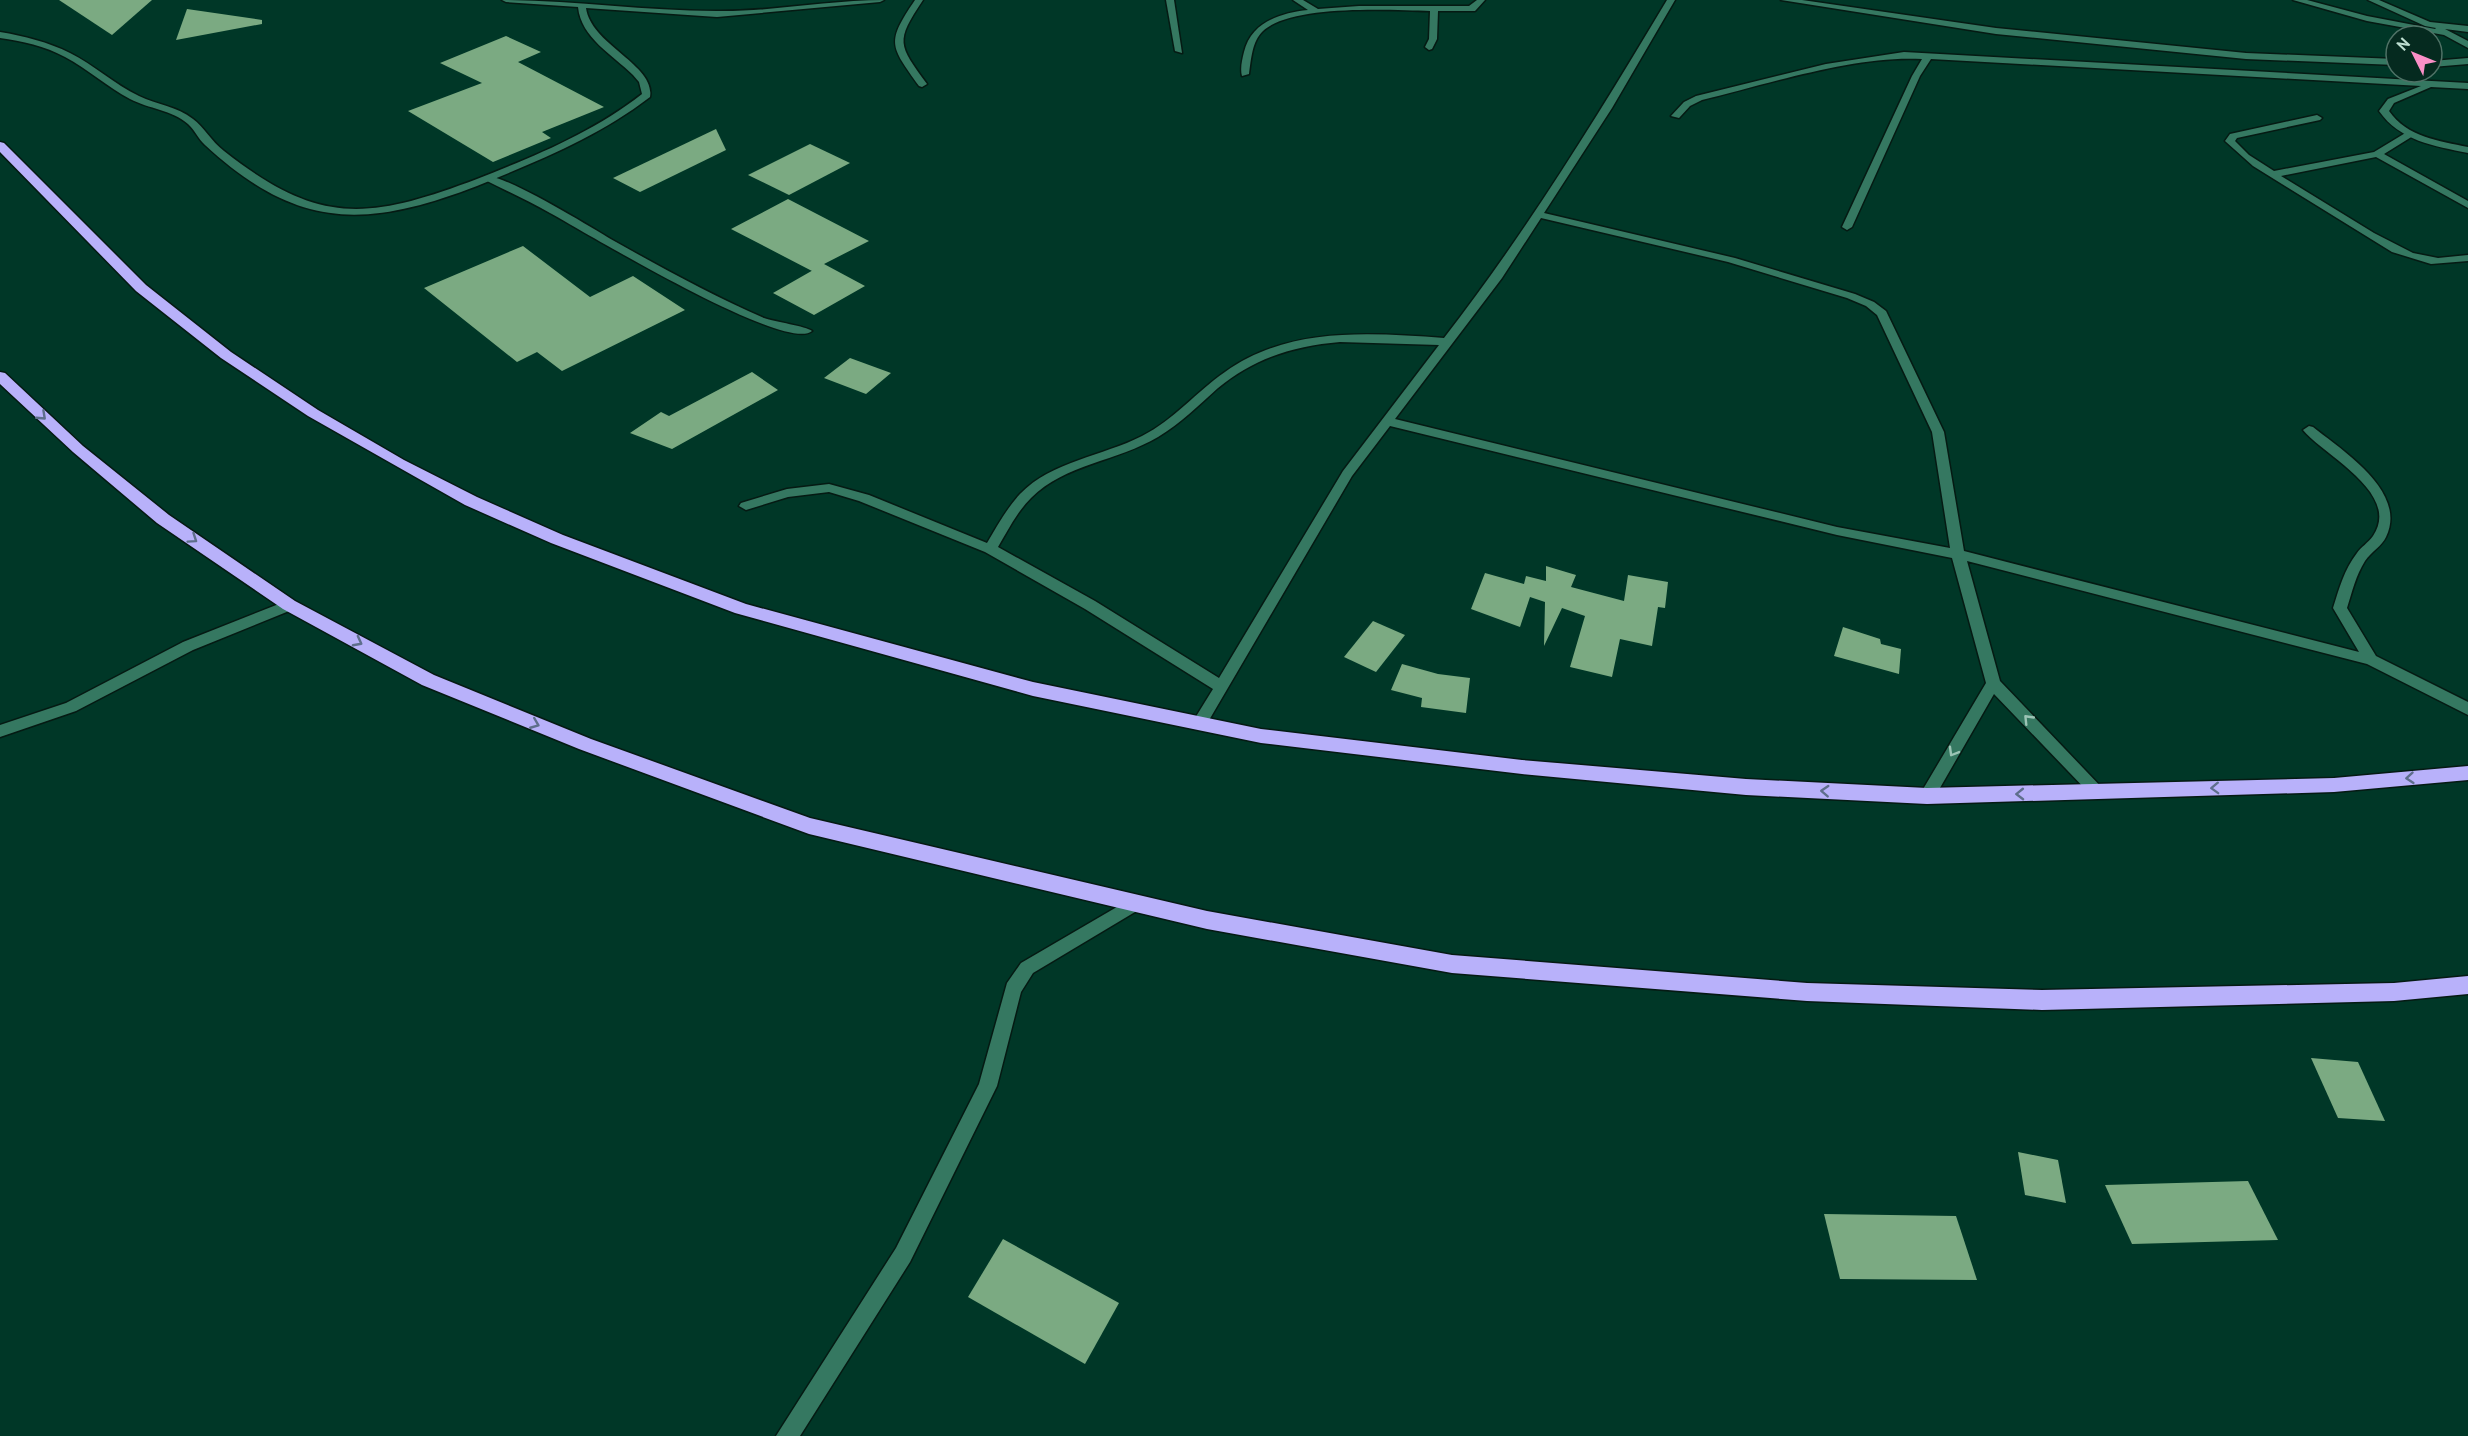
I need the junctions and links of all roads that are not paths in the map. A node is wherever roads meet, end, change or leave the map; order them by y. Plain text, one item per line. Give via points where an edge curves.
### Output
1 (506, 0) edge
2 (880, 0) edge
3 (918, 0) edge
4 (1170, 0) edge
5 (1297, 0) edge
6 (1481, 0) edge
7 (1671, 0) edge
8 (1785, 0) edge
9 (2297, 0) edge
10 (2372, 0) edge
11 (582, 6) junction
12 (1434, 10) junction
13 (1316, 11) junction
14 (2428, 24) edge
15 (2444, 26) edge
16 (2468, 29) edge
17 (2445, 33) joint
18 (0, 35) edge
19 (2468, 45) edge
20 (1429, 47) dead end
21 (1179, 51) dead end
22 (1929, 55) junction
23 (2468, 61) edge
24 (2384, 62) edge
25 (2444, 63) edge
26 (1245, 74) dead end
27 (922, 84) dead end
28 (2429, 86) junction
29 (2468, 86) edge
30 (1676, 116) dead end
31 (2317, 118) dead end
32 (2410, 134) junction
33 (0, 145) edge
34 (2468, 150) edge
35 (2377, 153) junction
36 (2275, 174) junction
37 (489, 178) junction
38 (2468, 205) edge
39 (1537, 214) junction
40 (1847, 227) dead end
41 (2468, 258) edge
42 (806, 331) dead end
43 (1447, 342) junction
44 (0, 375) edge
45 (1387, 421) junction
46 (2309, 430) dead end
47 (746, 506) dead end
48 (990, 549) junction
49 (1958, 554) junction
50 (289, 604) junction
51 (2371, 660) junction
52 (1993, 683) junction
53 (1220, 686) junction
54 (2468, 709) edge
55 (1200, 723) junction
56 (0, 731) edge
57 (2468, 773) edge
58 (2098, 792) junction
59 (1927, 796) junction
60 (1134, 904) junction
61 (2468, 985) edge
62 (787, 1436) edge

1 - 11 street
2 - 11 street via 717,14
3 - 27 street via 898,32 896,43
4 - 21 street
5 - 13 street
6 - 12 street via 1476,8
7 - 39 street
8 - 24 street via 2020,33 2246,56
9 - 17 street
10 - 14 street
11 - 37 street via 581,14 597,38 642,80 647,95 603,126
12 - 13 street
12 - 20 street
13 - 26 street via 1290,15 1262,27 1248,48
15 - 16 street
17 - 19 street
18 - 37 street via 59,51 117,89 138,100 161,105 193,123 207,143 251,175 318,209 346,213 377,210 447,194
22 - 28 street via 2359,78
22 - 30 street via 1889,56 1837,65 1722,92 1687,104
22 - 40 street
23 - 25 street
28 - 29 street
28 - 32 street via 2391,101 2384,111 2390,123
31 - 36 street via 2233,135 2230,141 2235,149
32 - 34 street
32 - 35 street
33 - 55 highway via 141,288 226,355 313,413 471,501 741,609 1034,689
35 - 36 street
35 - 38 street
36 - 41 street via 2410,255 2448,263
37 - 42 street via 538,200 696,290 788,331
39 - 43 street via 1498,276
39 - 49 street via 1731,260 1870,303 1882,313 1938,432
43 - 45 street
43 - 48 street via 1354,336 1326,338 1262,354 1237,368 1151,437 1051,477 1032,490 1017,505
44 -> 50 highway via 78,449 162,519
45 - 49 street via 1837,531
45 - 53 street via 1347,474
46 - 51 street via 2369,481 2383,500 2387,516 2379,537 2350,572 2340,608
47 - 48 street via 787,493 829,489 864,498
48 - 53 street via 1090,605
49 - 51 street
49 - 52 street
50 - 56 street via 188,646 71,707
50 -> 60 highway via 428,680 585,744 809,826
51 - 54 street
58 -> 52 street
52 -> 59 street
53 - 55 street
59 -> 55 highway via 1746,787 1522,767 1261,736
57 -> 58 highway via 2334,784
58 -> 59 highway
60 - 61 highway via 1452,964 1807,992 2042,1000 2394,992
60 - 62 street via 1027,968 1022,975 1013,990 988,1086 908,1244

